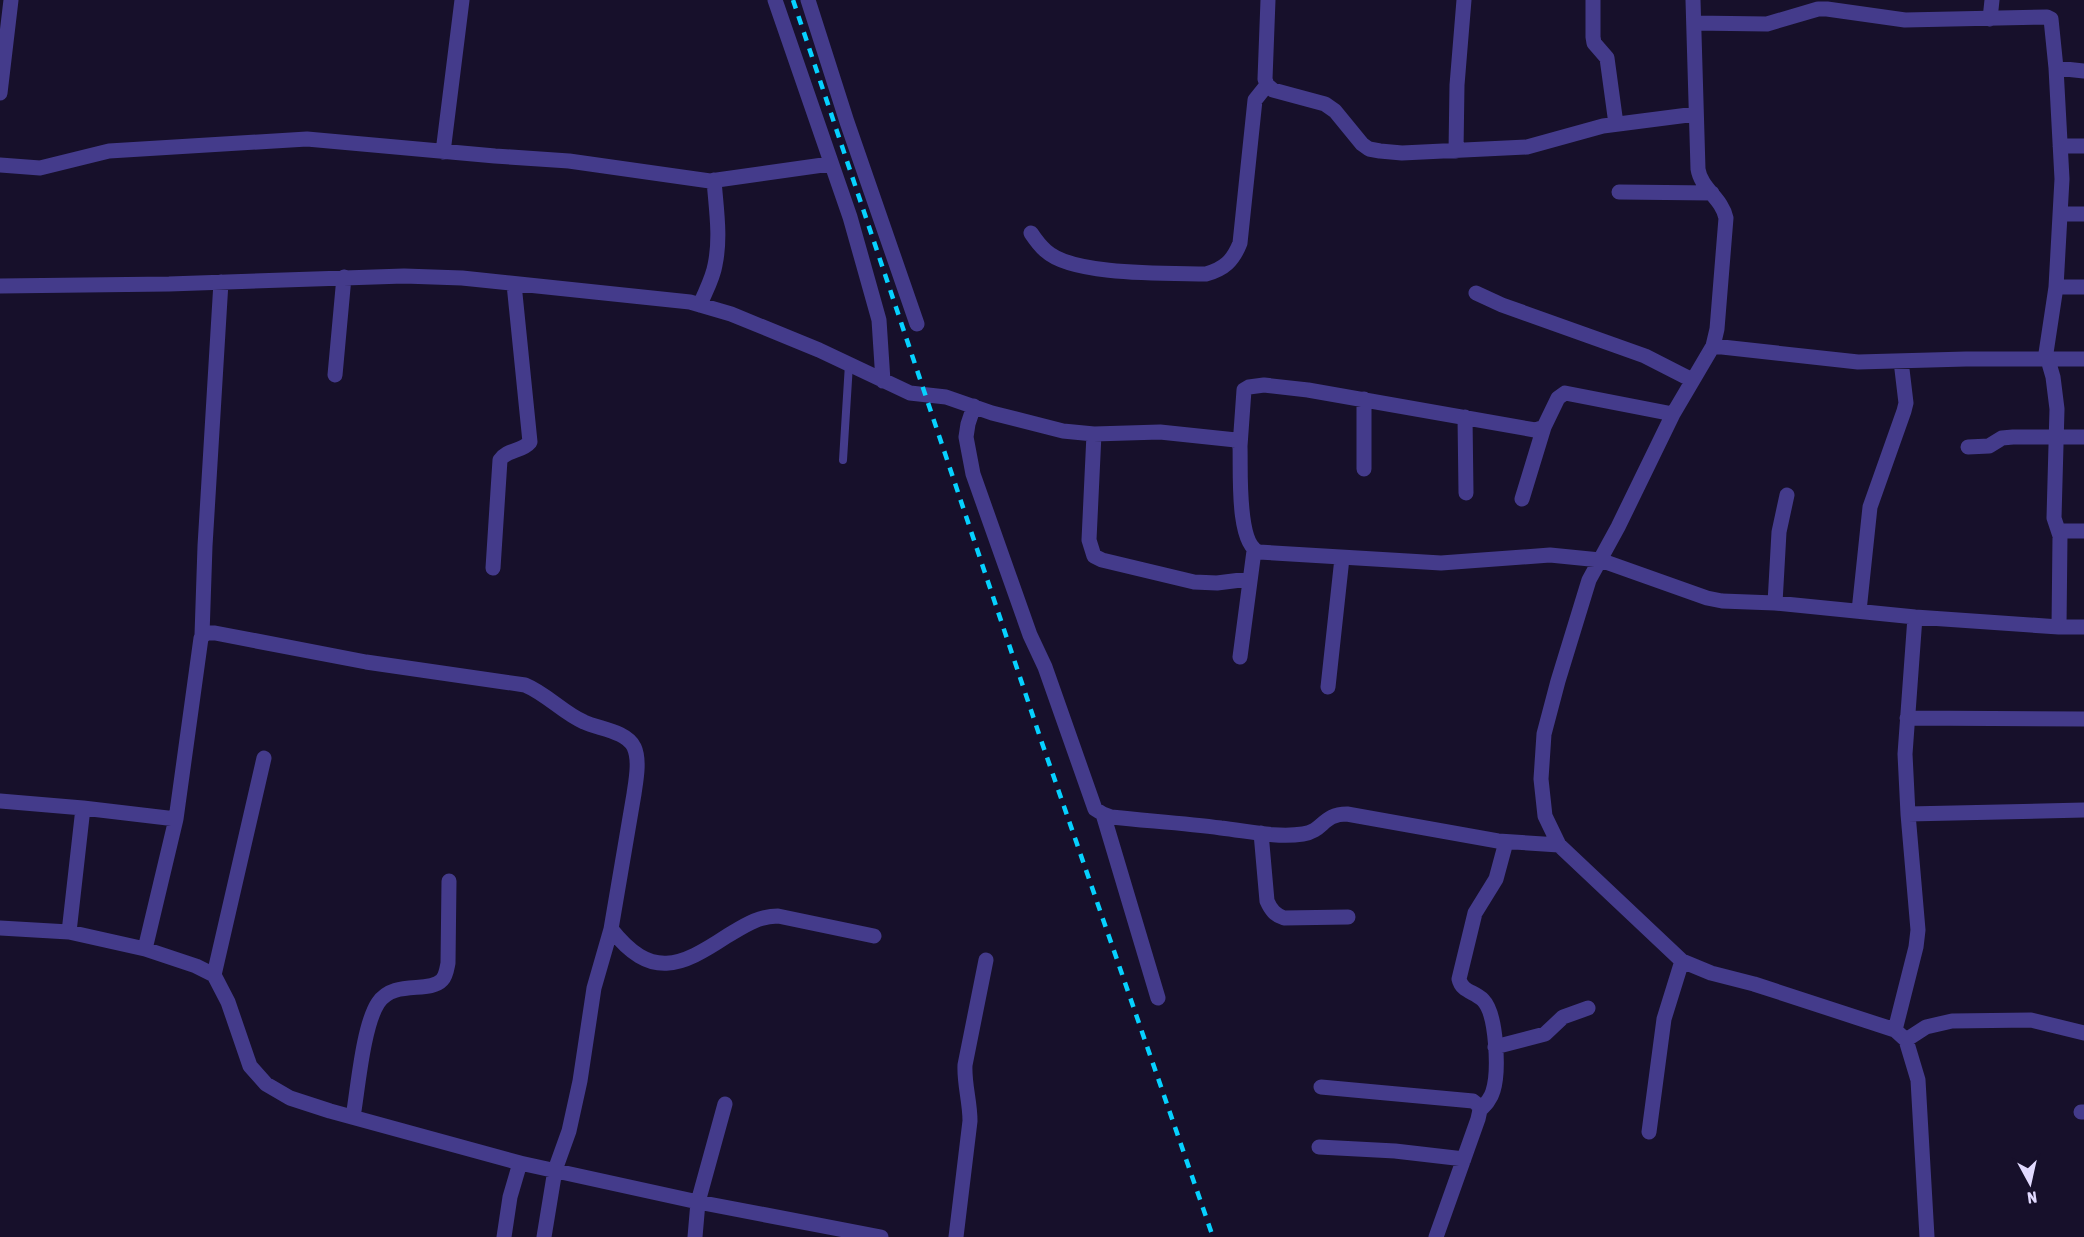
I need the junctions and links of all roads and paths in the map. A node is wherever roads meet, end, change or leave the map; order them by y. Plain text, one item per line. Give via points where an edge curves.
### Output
1 (462, 0) edge
2 (775, 0) edge
3 (808, 0) edge
4 (1268, 0) edge
5 (1462, 0) edge
6 (1593, 0) edge
7 (1693, 0) edge
8 (1992, 0) edge
9 (7, 10) edge
10 (1990, 20) junction
11 (1694, 24) junction
12 (2, 44) edge
13 (2056, 68) junction
14 (2084, 71) edge
15 (1267, 85) junction
16 (0, 93) edge
17 (1696, 114) junction
18 (1616, 124) junction
19 (2060, 146) junction
20 (2084, 146) edge
21 (1456, 151) junction
22 (443, 152) junction
23 (830, 164) junction
24 (0, 165) edge
25 (714, 180) junction
26 (1619, 192) dead end
27 (1712, 193) junction
28 (2061, 214) junction
29 (2084, 214) edge
30 (1031, 233) dead end
31 (344, 277) junction
32 (221, 282) junction
33 (514, 284) junction
34 (0, 286) edge
35 (2084, 286) edge
36 (2056, 287) junction
37 (1476, 293) dead end
38 (700, 304) junction
39 (917, 324) dead end
40 (1713, 346) junction
41 (2084, 359) edge
42 (2047, 360) junction
43 (1901, 361) junction
44 (849, 364) junction
45 (335, 375) dead end
46 (1692, 380) junction
47 (883, 381) junction
48 (1364, 399) junction
49 (974, 406) junction
50 (1673, 414) junction
51 (1465, 417) junction
52 (1544, 427) junction
53 (1094, 434) junction
54 (2057, 437) junction
55 (2084, 437) edge
56 (1240, 446) junction
57 (1968, 447) dead end
58 (843, 460) dead end
59 (1364, 469) dead end
60 (1466, 493) dead end
61 (1787, 495) dead end
62 (1522, 499) dead end
63 (2059, 531) junction
64 (2084, 531) edge
65 (1254, 551) junction
66 (1342, 558) junction
67 (1600, 560) junction
68 (493, 568) dead end
69 (1249, 579) junction
70 (1775, 603) junction
71 (1859, 611) junction
72 (1915, 617) junction
73 (2059, 627) junction
74 (2084, 627) edge
75 (202, 635) junction
76 (1240, 657) dead end
77 (1328, 687) dead end
78 (1907, 718) junction
79 (2084, 719) edge
80 (264, 758) dead end
81 (0, 801) edge
82 (83, 808) junction
83 (2084, 810) edge
84 (1103, 814) junction
85 (1908, 814) junction
86 (176, 819) junction
87 (1261, 833) junction
88 (1506, 842) junction
89 (1559, 845) junction
90 (449, 881) dead end
91 (1348, 917) dead end
92 (0, 928) edge
93 (611, 929) junction
94 (69, 932) junction
95 (874, 936) dead end
96 (145, 949) junction
97 (986, 960) dead end
98 (1682, 961) junction
99 (214, 975) junction
100 (1158, 998) dead end
101 (1588, 1008) dead end
102 (2084, 1033) edge
103 (1901, 1035) junction
104 (1495, 1047) junction
105 (1321, 1086) dead end
106 (725, 1104) dead end
107 (1480, 1110) junction
108 (353, 1117) junction
109 (1649, 1132) dead end
110 (1319, 1148) dead end
111 (1464, 1159) junction
112 (520, 1163) junction
113 (555, 1170) junction
114 (698, 1202) junction
115 (504, 1237) edge
116 (544, 1237) edge
117 (695, 1237) edge
118 (881, 1237) edge
119 (956, 1237) edge
120 (1436, 1237) edge
121 (1927, 1237) edge

1 - 22 street
2 - 23 street
3 - 39 street
4 - 15 street
5 - 21 street
6 - 18 street via 1594,43 1607,58
7 - 11 street
8 - 10 street
9 - 12 street
10 - 11 street via 1905,20 1818,9 1767,24
10 - 13 street via 2051,19
11 - 17 street
12 - 16 street
13 - 14 street
13 - 19 street
15 - 21 street via 1325,104 1369,149 1402,153
15 - 30 street via 1255,100 1240,243 1229,263 1218,270 1206,274 1122,271 1071,264 1046,251
17 - 18 street
17 - 27 street via 1699,177
18 - 21 street via 1527,147
19 - 20 street
19 - 28 street
22 - 24 street via 286,140 109,151 40,168
22 - 25 street via 569,161
23 - 25 street
23 - 47 street via 879,320
25 - 38 street via 718,253
26 - 27 street
27 - 40 street via 1726,218 1720,308
28 - 29 street
28 - 36 street
31 - 32 street
31 - 33 street via 462,278
31 - 45 street
32 - 34 street
32 - 75 street
33 - 38 street
33 - 68 street via 530,442 500,460
35 - 36 street
36 - 42 street
37 - 46 street via 1645,357
38 - 44 street
40 - 43 street via 1831,360
40 - 46 street
41 - 42 street
42 - 43 street
42 - 54 street via 2053,377
43 - 71 street via 1906,403 1870,507
44 - 47 street
44 - 58 lane
46 - 50 street
47 - 49 street via 910,393 946,397
48 - 51 street
48 - 56 street via 1274,386 1249,387 1244,390
48 - 59 street
49 - 53 street via 1037,425
49 - 84 street via 966,437 973,474 1091,800
50 - 52 street via 1565,393 1558,398
50 - 67 street
51 - 52 street via 1535,430
51 - 60 street
52 - 62 street
53 - 56 street via 1185,434 1233,440
53 - 69 street via 1089,540 1094,556 1194,582
54 - 55 street
54 - 57 street via 2005,437 1989,446
54 - 63 street via 2054,518
56 - 65 street via 1242,516 1248,543
61 - 70 street via 1779,531
63 - 64 street
63 - 73 street
65 - 66 street
65 - 69 street
66 - 67 street via 1448,563 1550,555
66 - 77 street
67 - 70 street via 1707,598
67 - 89 street via 1583,596 1544,734 1542,795 1545,816
69 - 76 street
70 - 71 street
71 - 72 street
72 - 73 street
72 - 78 street
73 - 74 street
75 - 86 street
75 - 93 street via 214,633 366,662 525,685 570,716 628,740 635,749 636,779
78 - 79 street
78 - 85 street
80 - 99 street
81 - 82 street
82 - 86 street
82 - 94 street
83 - 85 street
84 - 87 street
84 - 100 street
85 - 103 street via 1918,930
86 - 96 street
87 - 88 street via 1304,834 1320,827 1327,818 1347,814
87 - 91 street via 1271,910 1284,918
88 - 89 street
88 - 104 street via 1496,879 1475,913 1459,978 1464,989 1483,999 1492,1020
89 - 98 street
90 - 108 street via 446,973 436,984 402,988 379,1001 366,1038
92 - 94 street
93 - 95 street via 635,954 648,962 663,964 681,962 766,916
93 - 113 street via 594,988 569,1131
94 - 96 street
96 - 99 street
97 - 119 street via 965,1065 970,1121
98 - 103 street
98 - 109 street via 1664,1019
99 - 108 street via 257,1076 290,1098
101 - 104 street via 1563,1017 1545,1034
102 - 103 street via 2031,1020 1952,1021
103 - 121 street via 1918,1080
104 - 107 street via 1493,1092
105 - 107 street via 1473,1101
106 - 114 street
107 - 111 street
108 - 112 street
110 - 111 street
111 - 120 street
112 - 113 street
112 - 115 street
113 - 114 street
113 - 116 street
114 - 117 street
114 - 118 street

